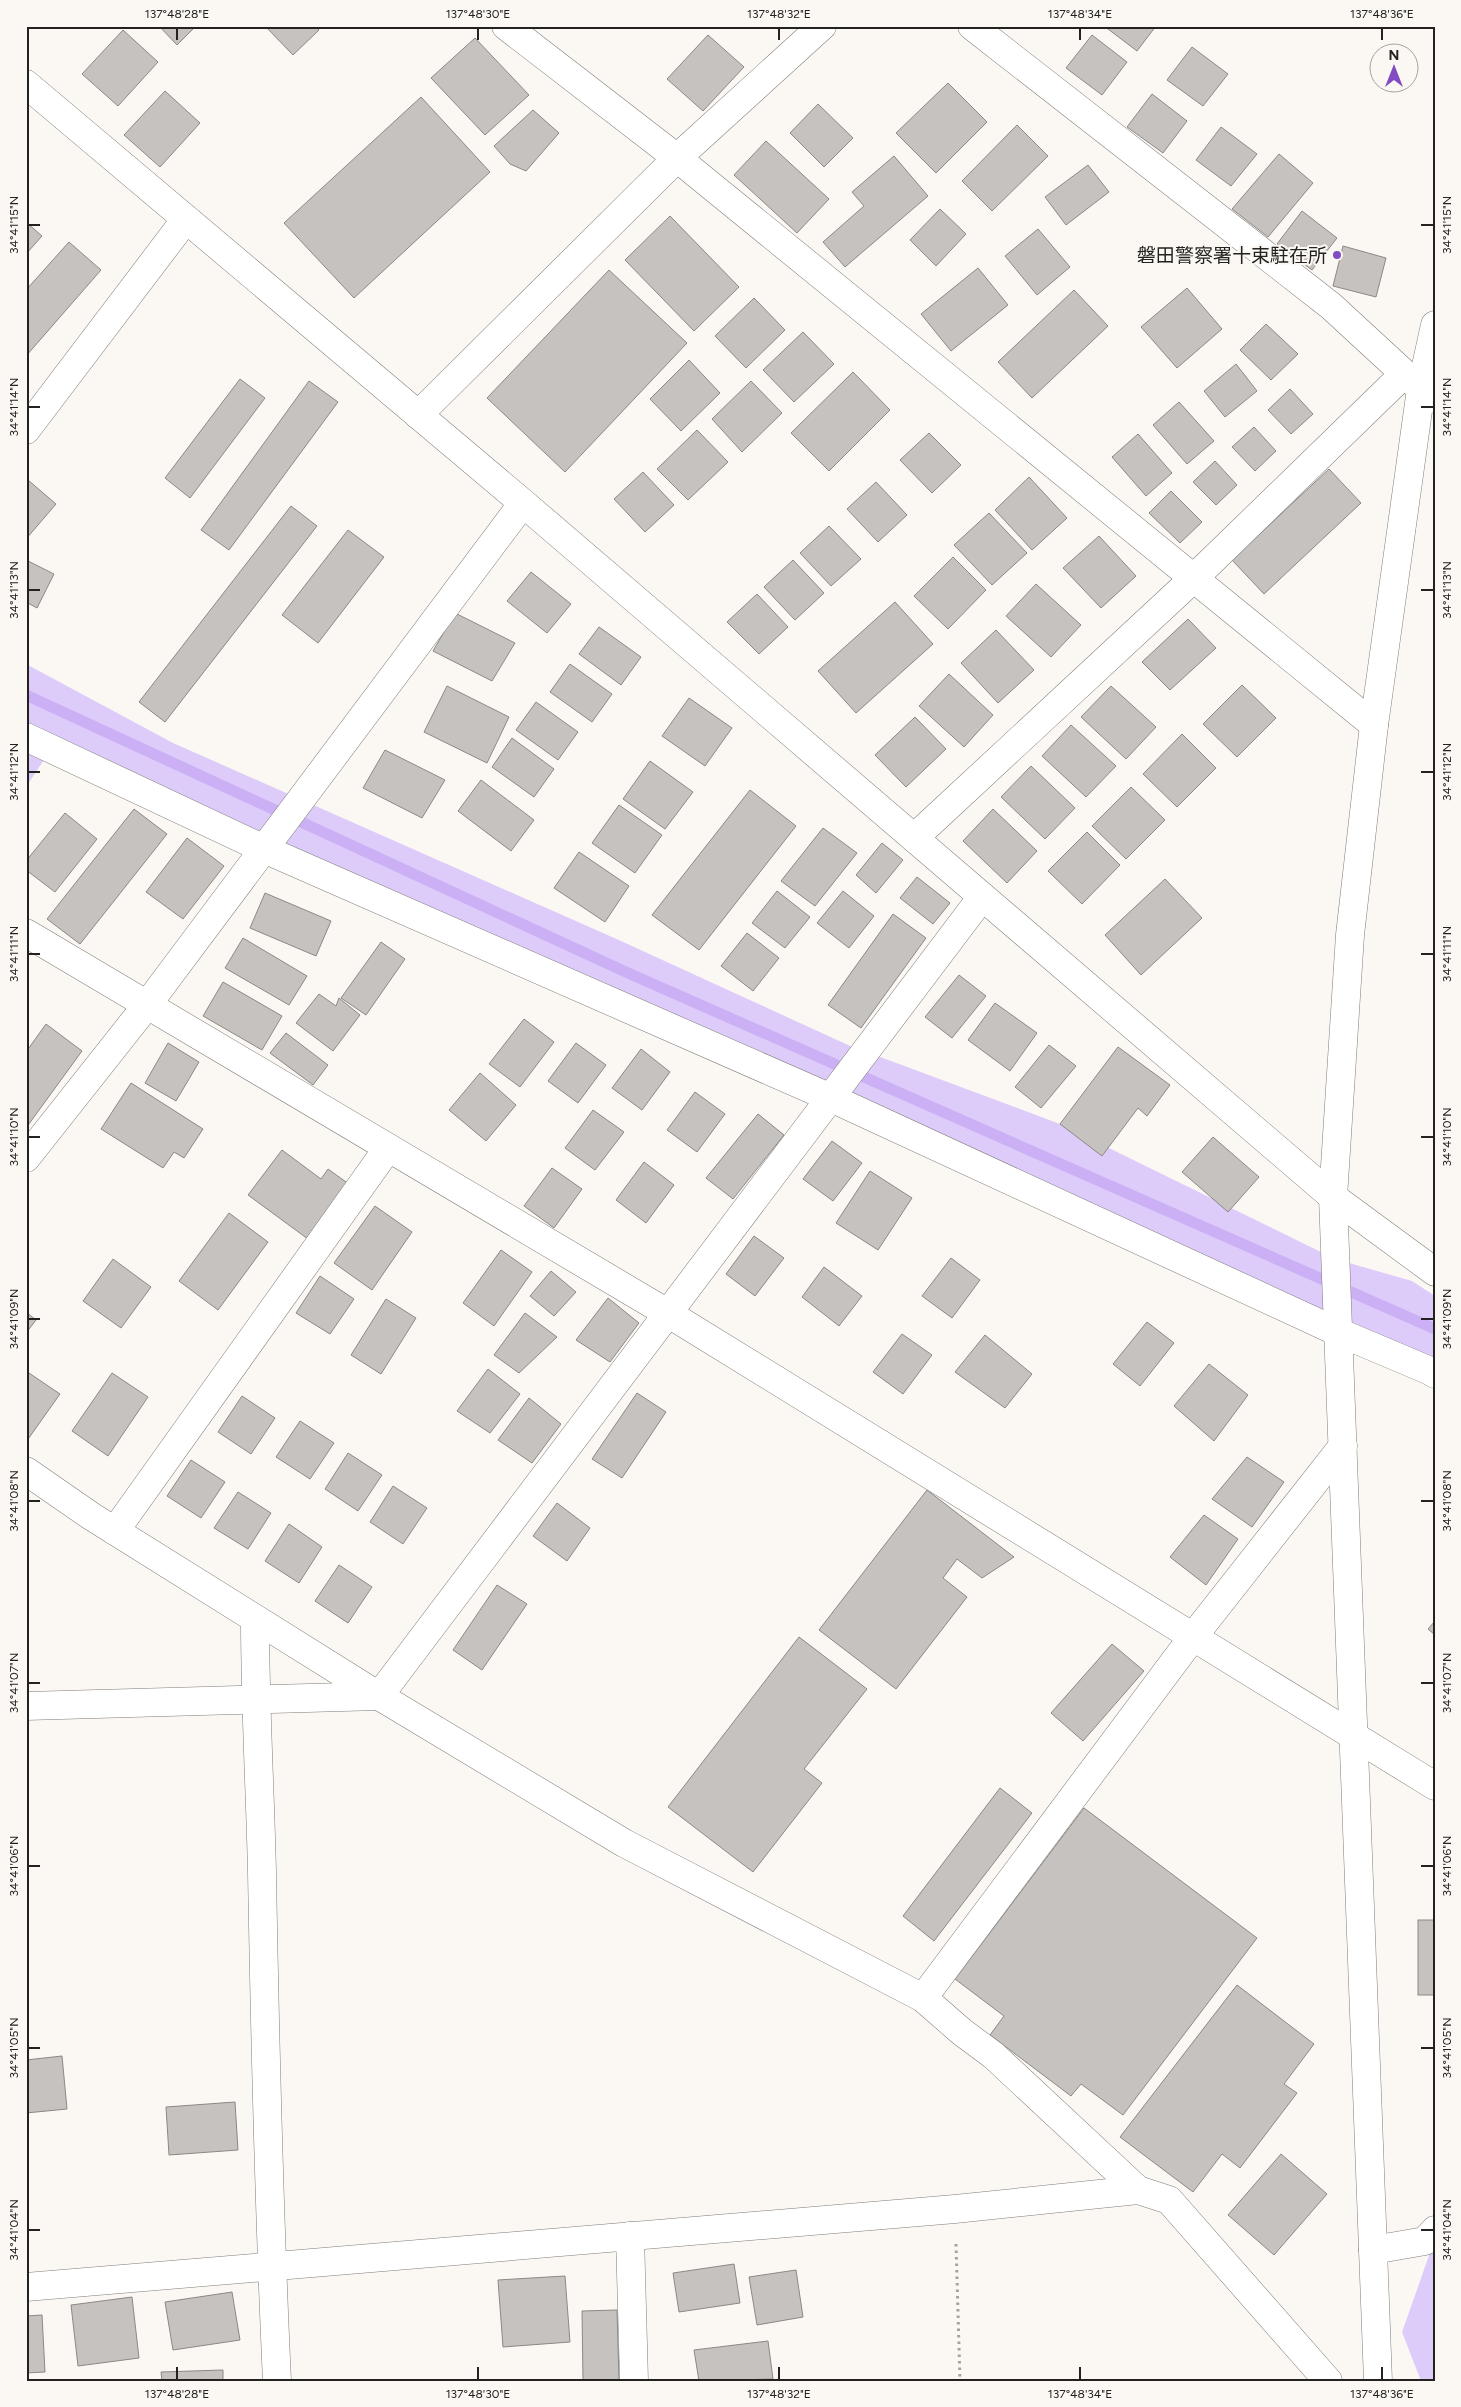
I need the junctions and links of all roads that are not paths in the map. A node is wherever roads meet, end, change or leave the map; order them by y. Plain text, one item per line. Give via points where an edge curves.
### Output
1 (506, 26) edge
2 (822, 26) edge
3 (972, 26) edge
4 (26, 84) edge
5 (677, 158) junction
6 (186, 219) junction
7 (1435, 325) edge
8 (1420, 387) edge
9 (418, 415) junction
10 (26, 430) edge
11 (523, 503) junction
12 (1194, 578) junction
13 (1374, 725) junction
14 (26, 737) edge
15 (914, 838) junction
16 (264, 849) junction
17 (982, 897) junction
18 (26, 934) edge
19 (147, 1005) junction
20 (831, 1098) junction
21 (388, 1148) junction
22 (26, 1158) edge
23 (1333, 1197) junction
24 (1435, 1272) edge
25 (669, 1314) junction
26 (1338, 1332) junction
27 (1435, 1374) edge
28 (1342, 1446) junction
29 (26, 1471) edge
30 (115, 1531) junction
31 (255, 1619) junction
32 (1192, 1638) junction
33 (379, 1696) junction
34 (255, 1700) junction
35 (26, 1706) edge
36 (1353, 1737) junction
37 (1435, 1786) edge
38 (923, 1998) junction
39 (1138, 2190) junction
40 (1435, 2230) edge
41 (630, 2236) junction
42 (1373, 2250) junction
43 (272, 2265) junction
44 (26, 2287) edge
45 (277, 2381) edge
46 (634, 2381) edge
47 (1328, 2381) edge
48 (1378, 2381) edge

1 - 5 street
2 - 5 street
3 - 8 street via 1331,306
4 - 6 street
5 - 9 street
5 - 12 street
6 - 9 street
6 - 10 street
7 - 8 street
8 - 12 street
8 - 13 street
9 - 11 street
11 - 15 street
11 - 16 street
12 - 13 street
12 - 15 street
13 - 23 street via 1350,934
14 - 16 street
15 - 17 street
16 - 19 street
16 - 20 street
17 - 20 street
17 - 23 street
18 - 19 street
19 - 21 street
19 - 22 street
20 - 25 street
20 - 26 street
21 - 25 street
21 - 30 street
23 - 24 street
23 - 26 street
25 - 32 street
25 - 33 street
26 - 27 street
26 - 28 street
28 - 32 street
28 - 36 street
29 - 30 street
30 - 31 street
31 - 33 street
31 - 34 street
32 - 36 street
32 - 38 street
33 - 34 street
33 - 38 street via 624,1843
34 - 35 street
34 - 43 street
36 - 37 street
36 - 42 street
38 - 39 street via 993,2055
39 - 41 street
39 - 47 street via 1168,2200
40 - 42 street via 1426,2241
41 - 43 street
41 - 46 street
42 - 48 street
43 - 44 street
43 - 45 street

